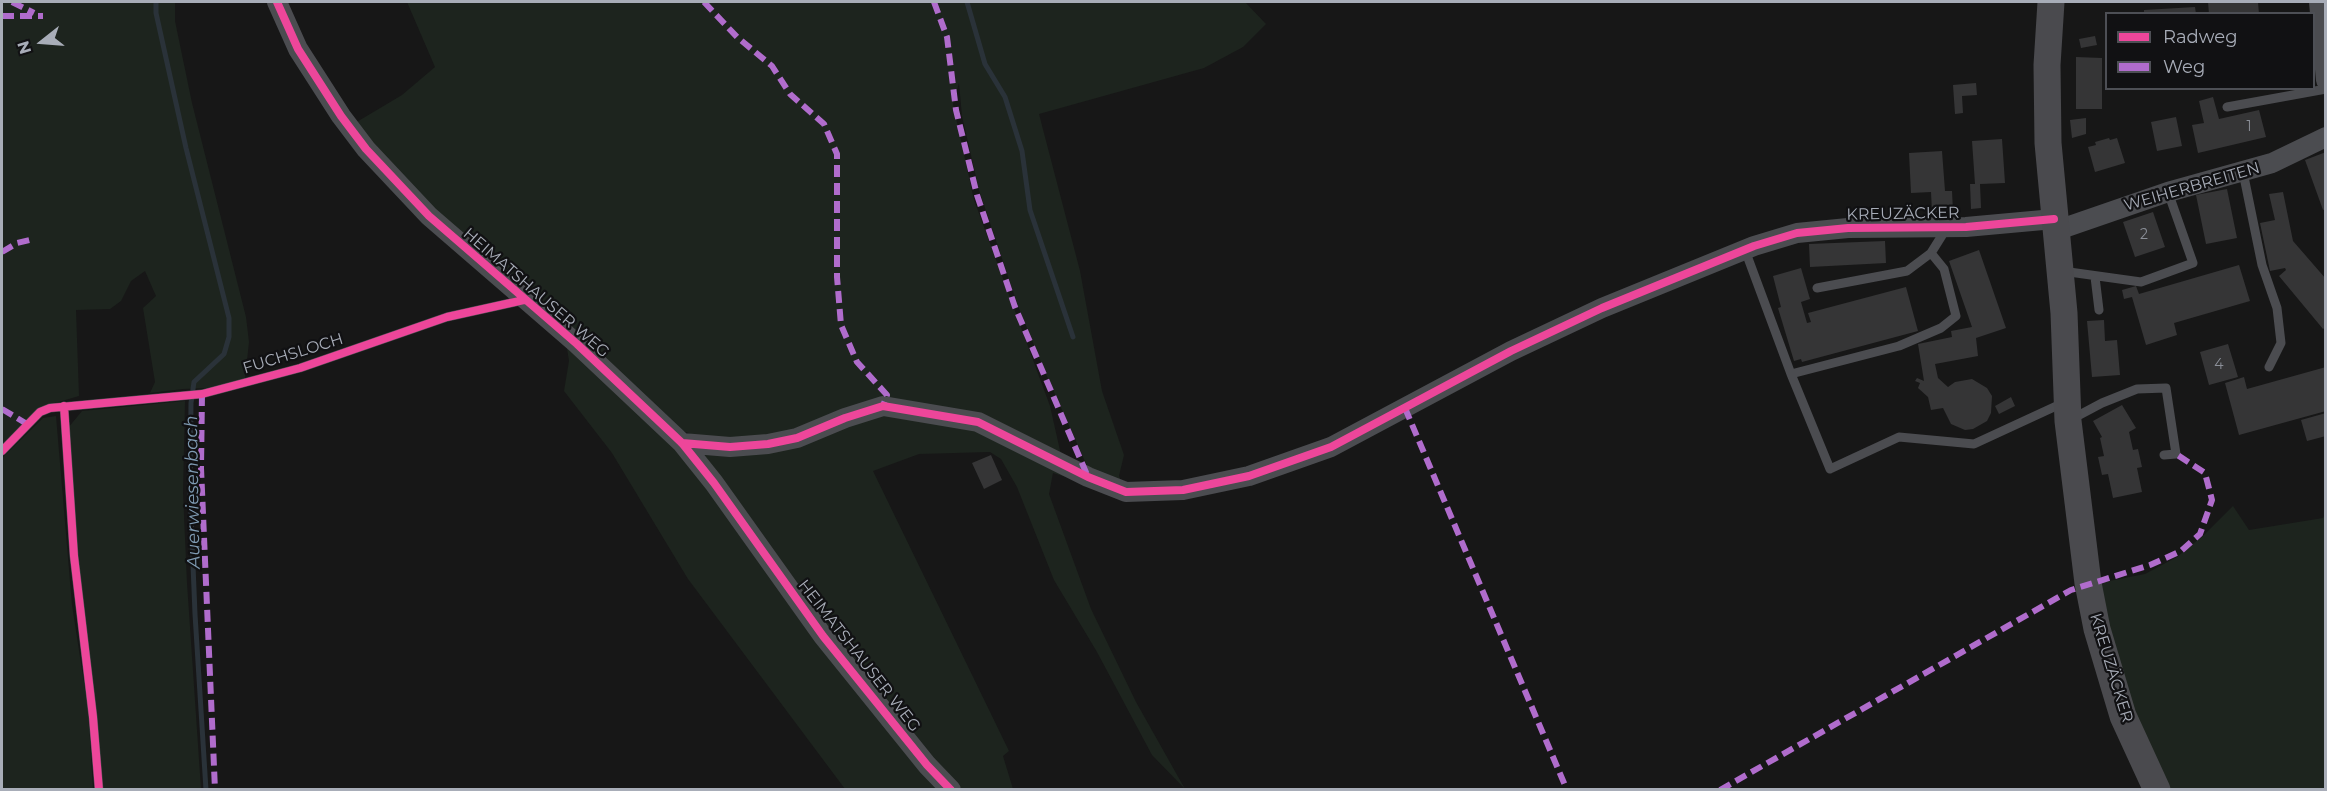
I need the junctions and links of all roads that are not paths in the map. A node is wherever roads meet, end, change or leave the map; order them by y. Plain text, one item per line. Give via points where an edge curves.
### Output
1 (277, 2) edge
2 (2051, 2) edge
3 (2319, 2) edge
4 (2317, 41) edge
5 (2325, 80) edge
6 (2325, 89) edge
7 (2227, 107) dead end
8 (2325, 137) edge
9 (2243, 172) junction
10 (2168, 192) junction
11 (2055, 225) junction
12 (1947, 227) junction
13 (1749, 248) junction
14 (1931, 253) junction
15 (2060, 271) junction
16 (2095, 277) junction
17 (1817, 288) dead end
18 (524, 300) junction
19 (2099, 310) dead end
20 (2269, 367) dead end
21 (1791, 374) junction
22 (64, 406) junction
23 (2067, 411) junction
24 (682, 443) junction
25 (2, 451) edge
26 (2164, 455) dead end
27 (99, 789) edge
28 (951, 789) edge
29 (2157, 789) edge

1 - 18 street, HEIMATSHAUSER WEG via 298,49 366,149 429,216
2 - 11 street, KREUZÄCKER via 2048,143
3 - 4 street
4 - 5 street
6 - 7 lane
8 - 9 street, WEIHERBREITEN via 2272,163
9 - 10 street, WEIHERBREITEN
9 - 20 lane via 2262,265 2277,308 2281,343
10 - 11 street, WEIHERBREITEN
10 - 16 lane via 2193,263 2141,282
11 - 12 street, KREUZÄCKER
11 - 15 street, KREUZÄCKER
12 - 13 street, KREUZÄCKER via 1797,233
12 - 14 lane
13 - 21 lane
13 - 24 street, KREUZÄCKER via 1521,346 1331,447 1249,476 1182,490 1126,492 978,422 883,406 797,438 768,444 730,447
14 - 17 lane via 1907,271
14 - 21 lane via 1944,269 1956,316 1941,328 1899,346
15 - 16 lane
15 - 23 street, KREUZÄCKER
16 - 19 lane
18 - 22 lane, FUCHSLOCH via 447,317 300,368 198,395
18 - 24 street, HEIMATSHAUSER WEG
21 - 23 lane via 1830,469 1899,437 1974,444
22 - 25 lane, FUCHSLOCH via 40,412
22 - 27 lane via 74,556
23 - 26 lane via 2137,389 2166,388 2176,454
23 - 29 street, KREUZÄCKER via 2097,629 2123,716
24 - 28 street, HEIMATSHAUSER WEG via 823,636 927,765

